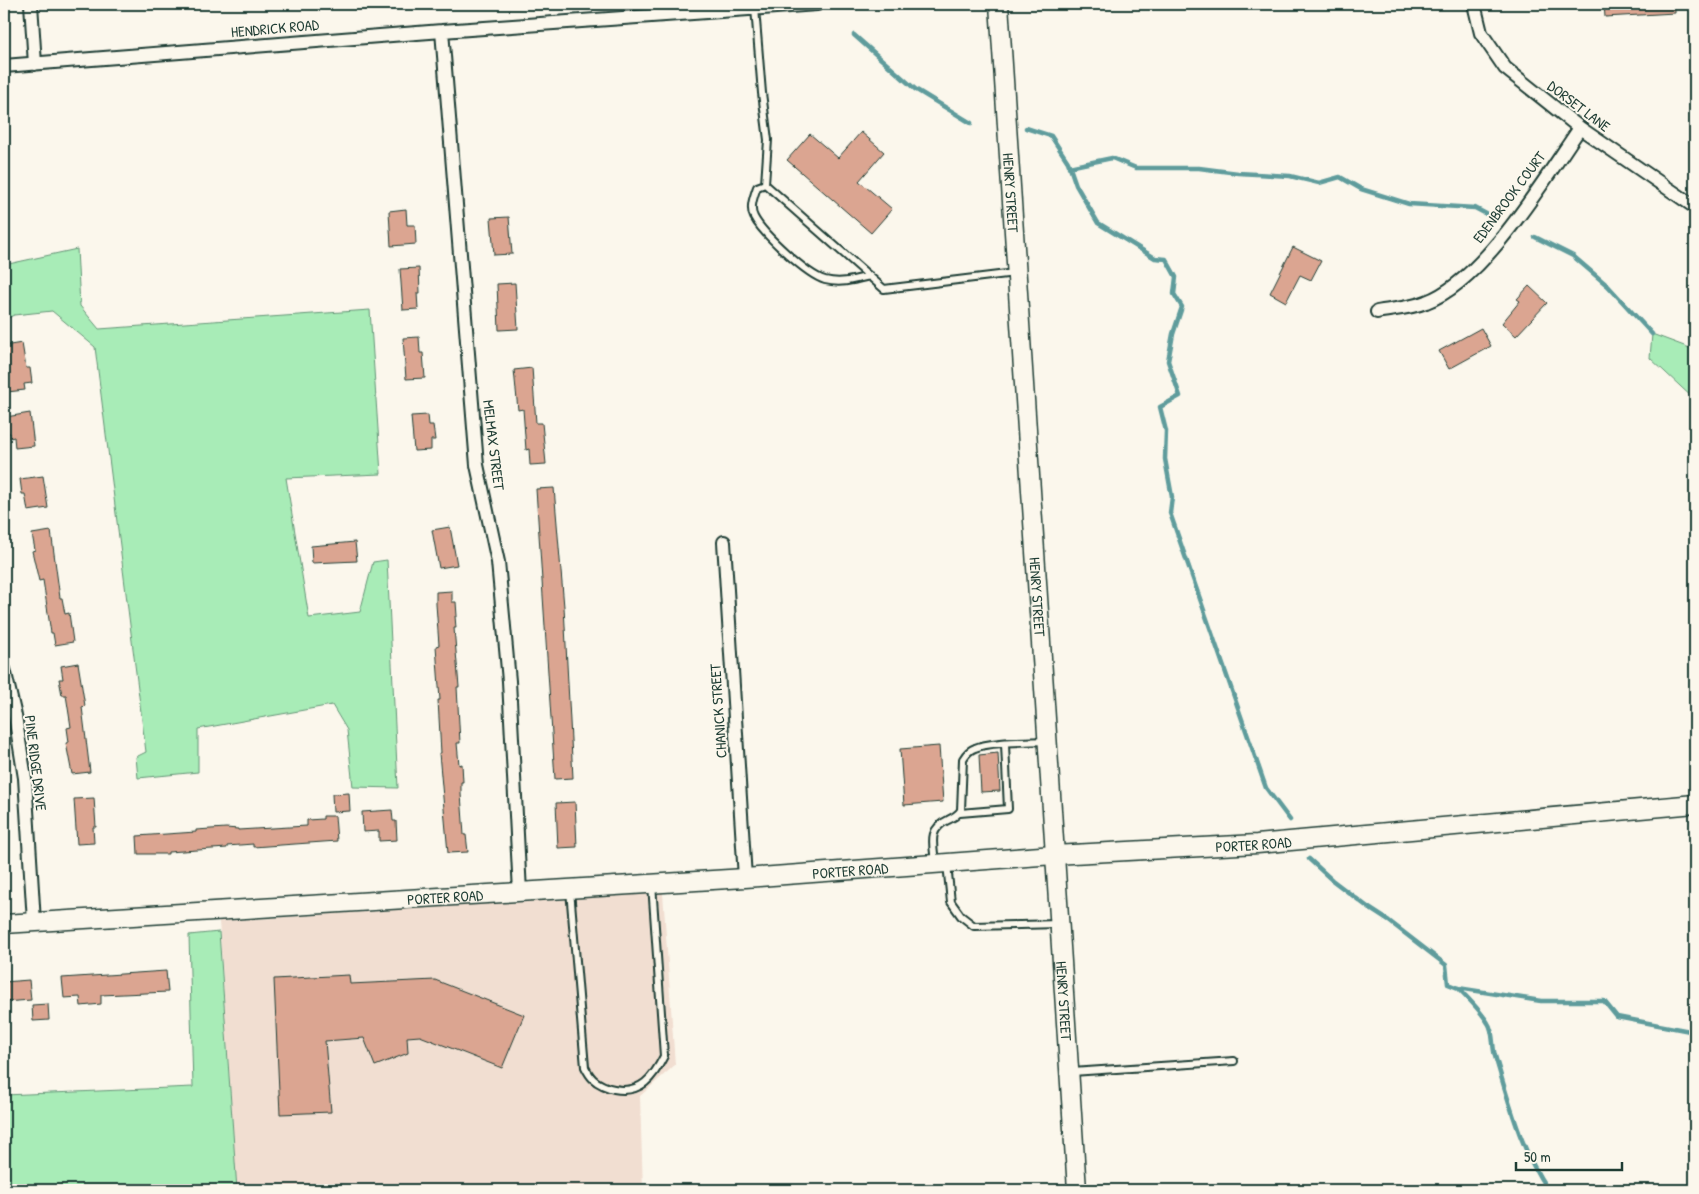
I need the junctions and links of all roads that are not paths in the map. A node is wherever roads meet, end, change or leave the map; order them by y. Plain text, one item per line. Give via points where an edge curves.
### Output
1 (31, 4) edge
2 (818, 4) edge
3 (999, 4) edge
4 (1474, 4) edge
5 (755, 8) junction
6 (442, 31) junction
7 (34, 64) junction
8 (4, 66) edge
9 (1580, 128) junction
10 (766, 184) junction
11 (1695, 207) edge
12 (1017, 273) junction
13 (870, 276) junction
14 (1377, 312) dead end
15 (724, 542) dead end
16 (4, 670) edge
17 (1047, 741) junction
18 (1005, 744) junction
19 (1695, 804) edge
20 (960, 813) junction
21 (1054, 855) junction
22 (941, 863) junction
23 (745, 878) junction
24 (652, 883) junction
25 (570, 888) junction
26 (520, 892) junction
27 (34, 922) junction
28 (4, 924) edge
29 (1059, 924) junction
30 (1234, 1061) dead end
31 (1070, 1072) junction
32 (1077, 1190) edge

1 - 7 street
2 - 5 street, HENDRICK ROAD
3 - 12 street, HENRY STREET
4 - 9 street, DORSET LANE via 1481,33 1505,68
5 - 6 street, HENDRICK ROAD
5 - 10 lane via 768,140
6 - 7 street, HENDRICK ROAD
6 - 26 street, MELMAX STREET via 477,465 498,562 508,672
7 - 8 street, HENDRICK ROAD
9 - 11 street, DORSET LANE
9 - 14 street, EDENBROOK COURT via 1520,215 1457,285 1426,302
10 - 13 lane
10 - 13 lane via 757,187 752,202 753,216 784,252 823,280 845,283
12 - 13 lane via 884,289
12 - 17 street, HENRY STREET
15 - 23 street, CHANICK STREET
16 - 27 street, PINE RIDGE DRIVE via 25,778
17 - 18 lane
17 - 21 street, HENRY STREET
18 - 20 lane via 974,748 963,758
18 - 20 lane via 1008,809
19 - 21 street, PORTER ROAD via 1257,844
20 - 22 lane via 935,829 933,836
21 - 22 street, PORTER ROAD
21 - 29 street, HENRY STREET
22 - 23 street, PORTER ROAD
22 - 29 lane via 951,902 974,926
23 - 24 street, PORTER ROAD
24 - 25 street, PORTER ROAD
24 - 25 lane via 664,1056 658,1070 645,1084 627,1091 610,1088 594,1080 584,1067
25 - 26 street, PORTER ROAD
26 - 27 street, PORTER ROAD
27 - 28 street, PORTER ROAD
29 - 31 street, HENRY STREET
30 - 31 lane
31 - 32 street, HENRY STREET

